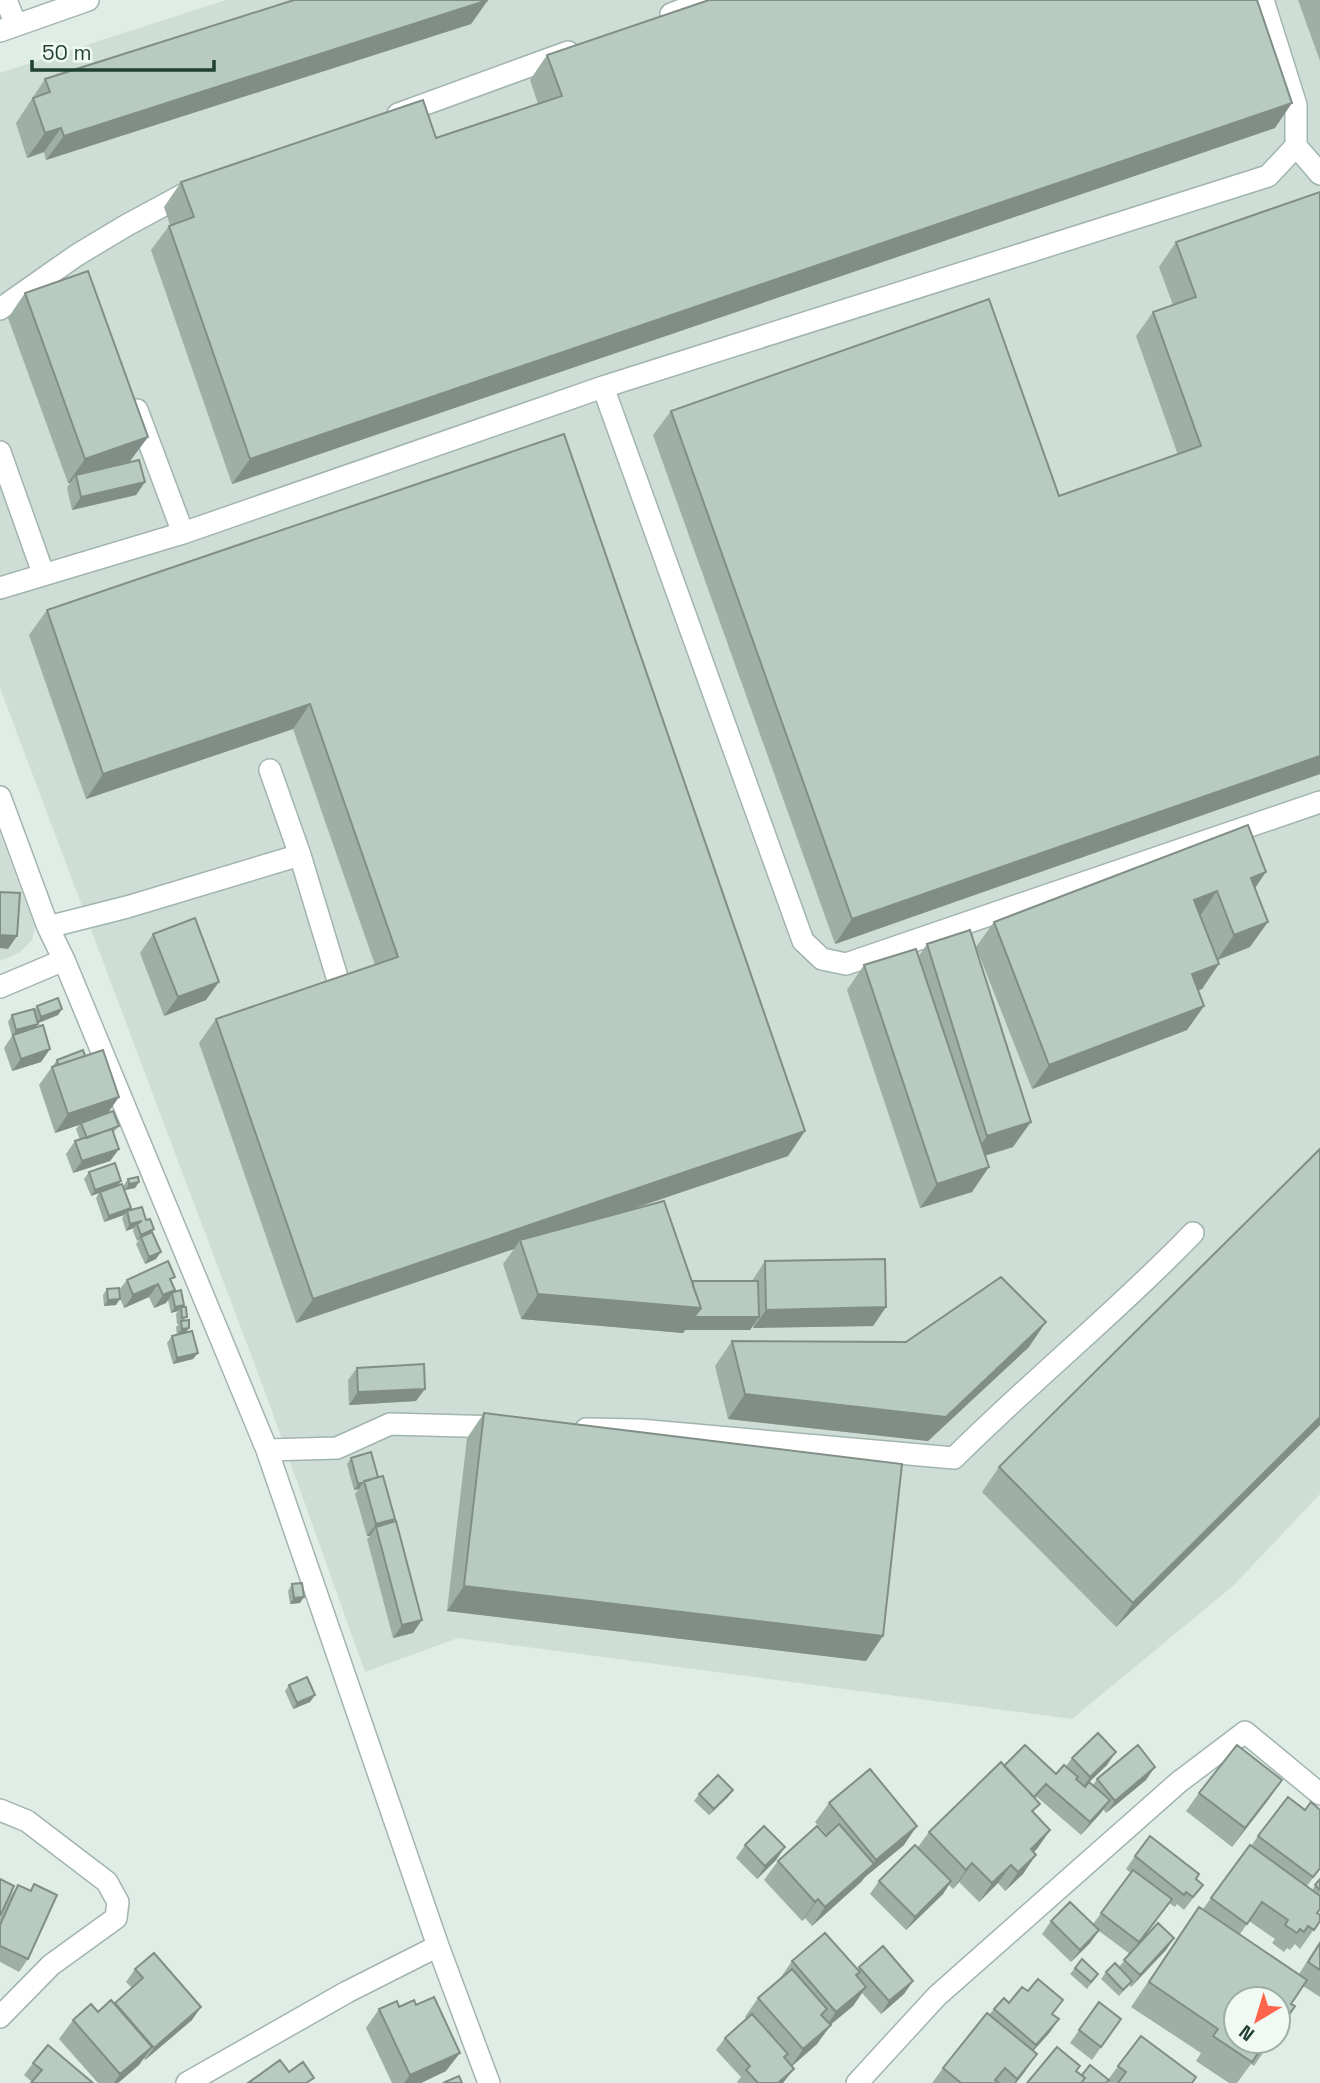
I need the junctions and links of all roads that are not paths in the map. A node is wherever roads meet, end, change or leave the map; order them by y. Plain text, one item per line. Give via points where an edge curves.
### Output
1 (6, 0) edge
2 (88, 0) edge
3 (708, 0) edge
4 (1264, 0) edge
5 (656, 19) edge
6 (8, 28) edge
7 (590, 43) edge
8 (380, 121) edge
9 (1296, 146) junction
10 (1320, 174) edge
11 (210, 183) edge
12 (77, 255) junction
13 (87, 280) edge
14 (0, 309) edge
15 (603, 387) junction
16 (130, 394) edge
17 (0, 452) edge
18 (183, 533) junction
19 (43, 573) junction
20 (0, 588) edge
21 (270, 770) dead end
22 (0, 797) edge
23 (1320, 802) edge
24 (300, 855) junction
25 (48, 927) junction
26 (64, 960) junction
27 (0, 987) edge
28 (340, 987) edge
29 (1193, 1233) dead end
30 (515, 1427) edge
31 (570, 1428) edge
32 (267, 1450) junction
33 (1320, 1794) edge
34 (0, 1810) edge
35 (438, 1946) junction
36 (0, 2017) edge
37 (187, 2083) edge
38 (489, 2083) edge
39 (857, 2083) edge

1 - 6 street
2 - 6 street
3 - 5 street
4 - 9 street via 1296,105
7 - 8 street
9 - 10 street
9 - 15 street via 1268,176
11 - 12 street via 184,193
12 - 13 street
12 - 14 street
15 - 18 street
15 - 23 street via 803,941 822,959 846,964
16 - 18 street
17 - 19 street
18 - 19 street
19 - 20 street
21 - 24 street
22 - 25 street
24 - 25 street
24 - 28 street
25 - 26 street
26 - 27 street
26 - 32 street
29 - 31 street via 954,1458
30 - 32 street via 390,1424 337,1448
32 - 35 street
33 - 39 street via 1245,1732 1179,1782 937,1996
34 - 36 street via 27,1821 107,1882 118,1902 116,1918 51,1965
35 - 37 street via 346,1992
35 - 38 street

